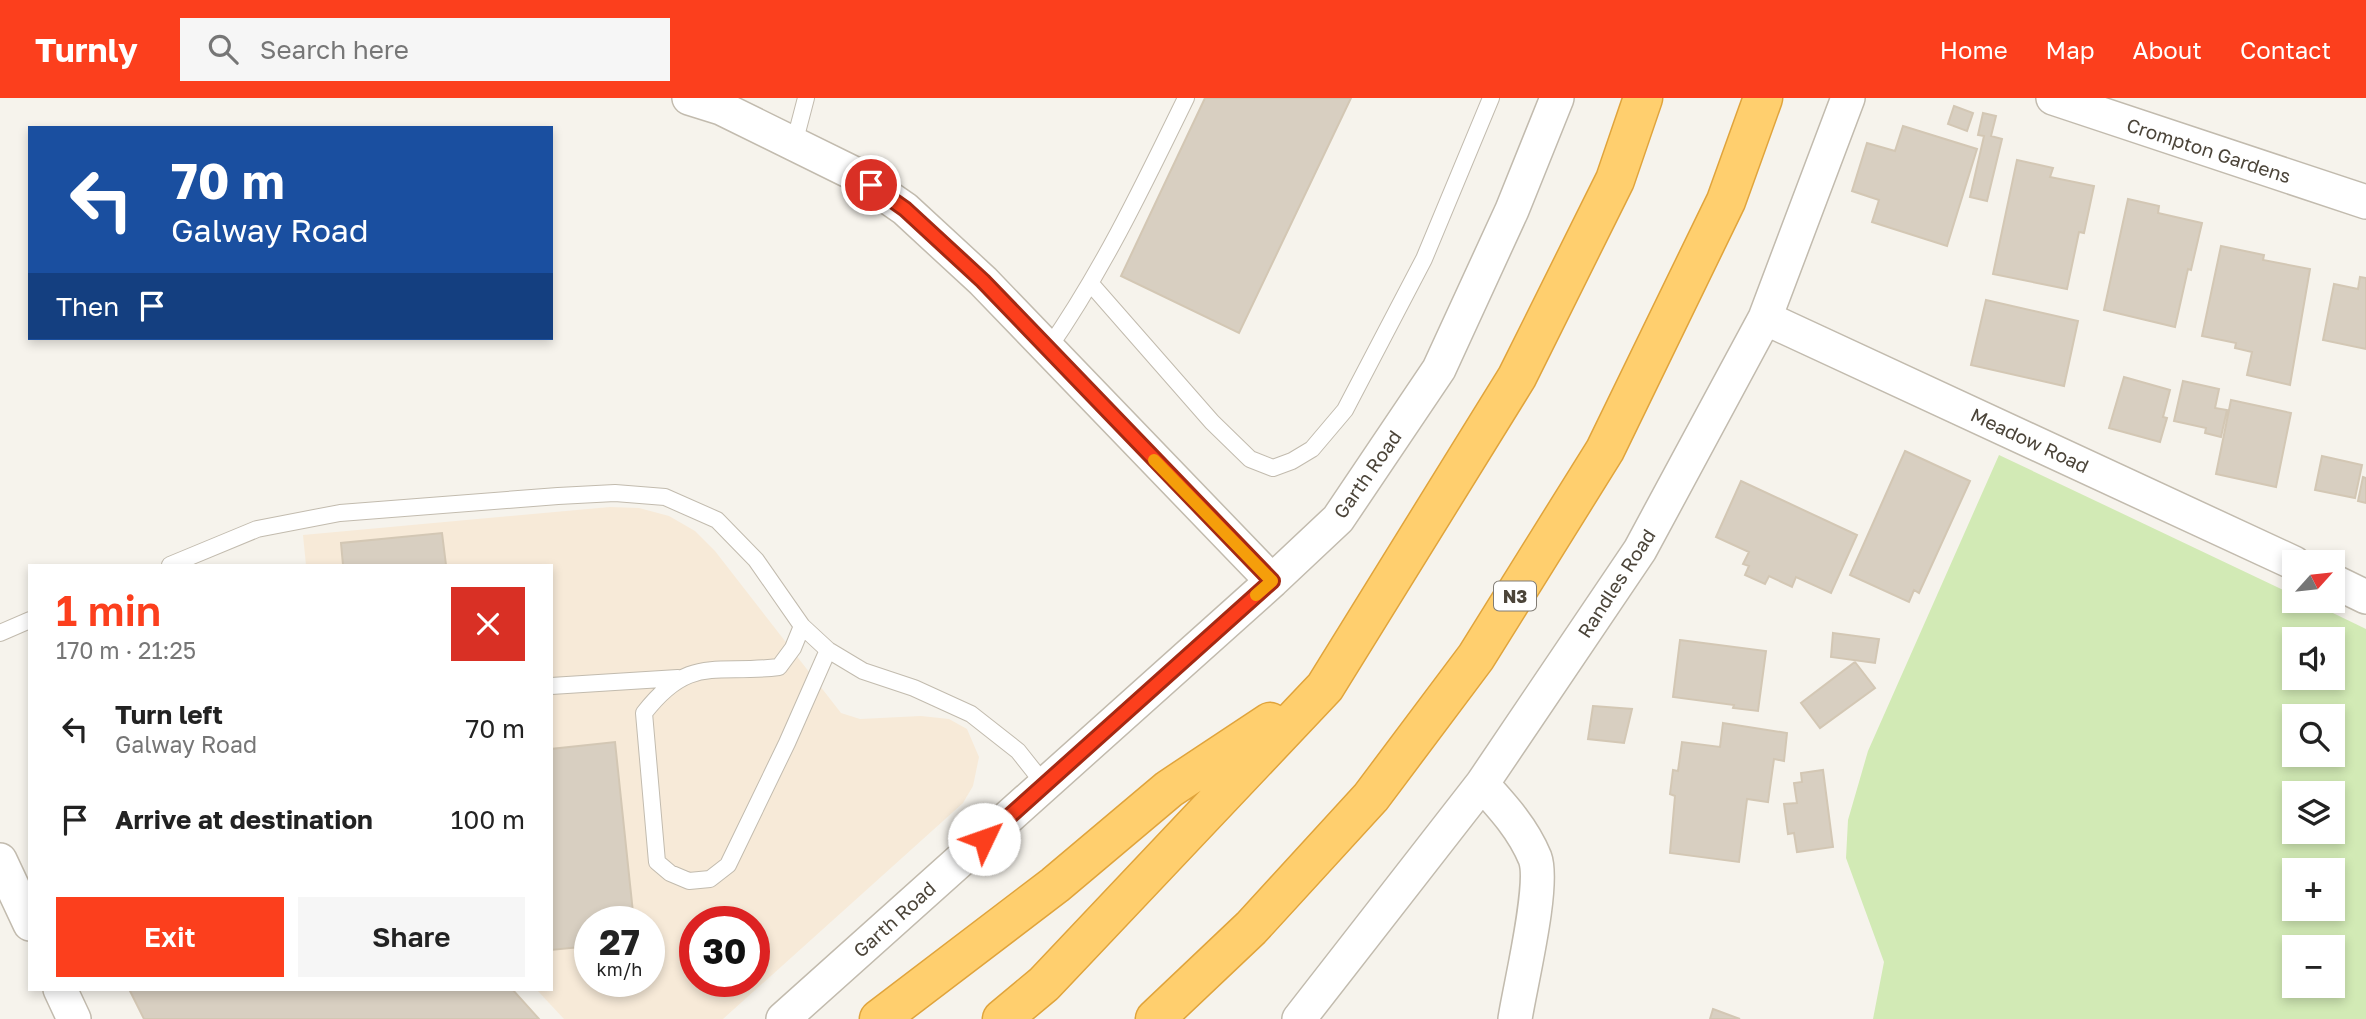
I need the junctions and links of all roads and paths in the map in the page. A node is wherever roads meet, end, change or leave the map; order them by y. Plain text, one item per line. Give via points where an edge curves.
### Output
1 (689, 98) edge
2 (806, 98) edge
3 (1185, 98) edge
4 (1491, 98) edge
5 (1557, 98) edge
6 (1643, 98) edge
7 (1763, 98) edge
8 (1848, 98) edge
9 (2053, 98) edge
10 (794, 144) junction
11 (2366, 202) edge
12 (1091, 284) junction
13 (1765, 318) junction
14 (1048, 348) junction
15 (2282, 557) edge
16 (172, 564) edge
17 (1272, 581) junction
18 (2345, 587) edge
19 (2366, 597) edge
20 (28, 621) edge
21 (802, 626) junction
22 (0, 632) edge
23 (828, 650) junction
24 (678, 678) junction
25 (553, 686) edge
26 (1325, 687) junction
27 (1482, 783) junction
28 (1045, 785) junction
29 (0, 860) edge
30 (28, 920) edge
31 (61, 991) edge
32 (74, 1019) edge
33 (783, 1019) edge
34 (879, 1019) edge
35 (1002, 1019) edge
36 (1155, 1019) edge
37 (1299, 1019) edge
38 (1515, 1019) edge

1 - 10 street via 721,108
2 - 10 lane
3 - 12 lane
4 - 12 lane via 1424,259 1345,410 1312,449 1292,461 1273,468 1250,459
5 - 17 street, Garth Road via 1512,211 1439,369 1338,519
6 - 26 highway via 1615,180 1517,377
7 - 36 highway, N3 via 1726,201 1605,450 1476,657 1371,797 1251,928
8 - 13 street, Randles Road
9 - 11 street, Crompton Gardens
10 - 14 street via 853,173 905,209
12 - 14 lane
13 - 15 street, Meadow Road
13 - 27 street, Randles Road via 1640,550
14 - 17 street
16 - 21 lane via 257,529 340,513 615,493 665,497 717,520 756,560
17 - 28 street, Garth Road
18 - 19 street
20 - 22 lane
21 - 23 lane
21 - 24 lane via 779,667 709,669
23 - 24 lane via 742,839 728,864 710,879 689,881 657,862 644,713
23 - 28 lane via 863,671 971,714 1018,751
24 - 25 lane
26 - 34 highway via 1168,789 1055,884
26 - 35 highway via 1044,984
27 - 37 street, Randles Road
27 - 38 street via 1517,823 1536,861 1536,900
28 - 33 street, Garth Road
29 - 30 street
31 - 32 street

